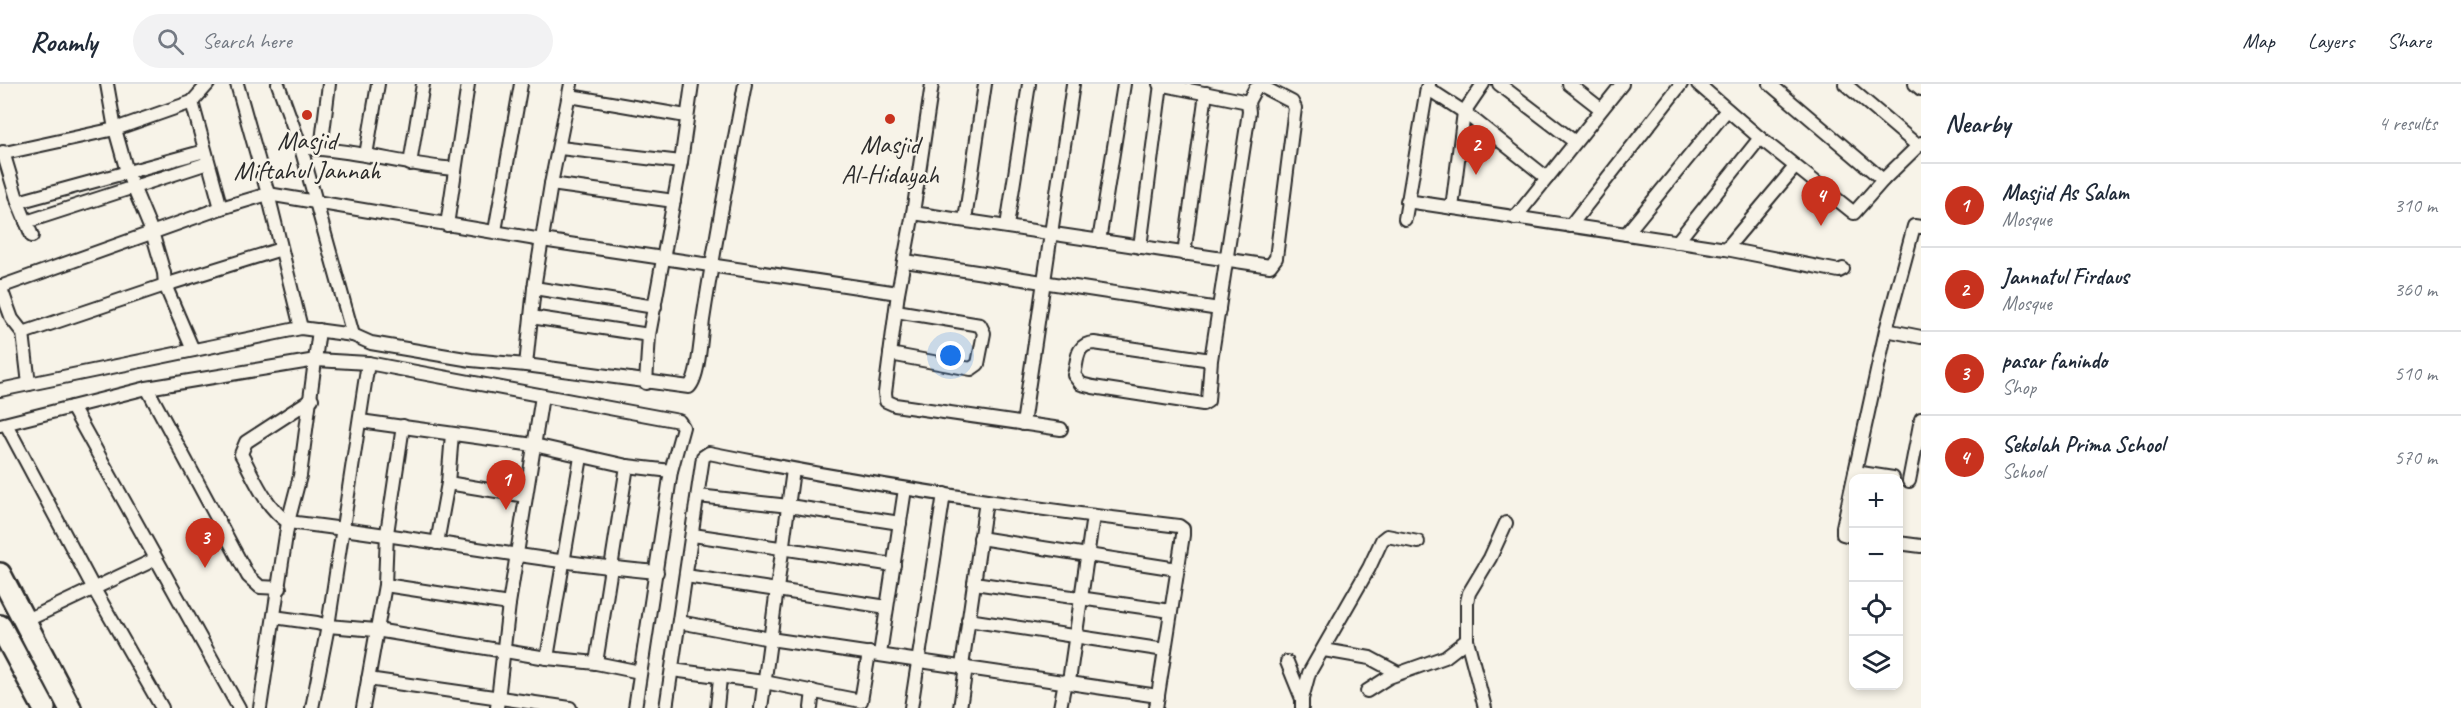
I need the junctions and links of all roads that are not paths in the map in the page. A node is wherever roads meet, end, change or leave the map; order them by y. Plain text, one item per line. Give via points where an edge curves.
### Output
1 (107, 84) edge
2 (208, 84) edge
3 (237, 84) edge
4 (278, 84) edge
5 (329, 84) edge
6 (378, 84) edge
7 (423, 84) edge
8 (468, 84) edge
9 (521, 84) edge
10 (692, 84) edge
11 (745, 84) edge
12 (932, 84) edge
13 (985, 84) edge
14 (1029, 84) edge
15 (1073, 84) edge
16 (1124, 84) edge
17 (1160, 84) edge
18 (1483, 84) edge
19 (1499, 84) edge
20 (1569, 84) edge
21 (1622, 84) edge
22 (1681, 84) edge
23 (1698, 84) edge
24 (1770, 84) edge
25 (1845, 84) edge
26 (1915, 84) edge
27 (1428, 86) edge
28 (1921, 89) edge
29 (571, 90) edge
30 (1206, 93) junction
31 (192, 102) junction
32 (1248, 102) junction
33 (1601, 109) junction
34 (1727, 110) junction
35 (1464, 112) junction
36 (686, 116) junction
37 (114, 129) junction
38 (1760, 138) junction
39 (1575, 142) junction
40 (1920, 145) edge
41 (301, 148) junction
42 (560, 148) junction
43 (321, 149) junction
44 (205, 150) junction
45 (1, 153) edge
46 (366, 155) junction
47 (681, 162) junction
48 (208, 163) junction
49 (410, 164) junction
50 (1795, 166) junction
51 (455, 169) junction
52 (127, 172) junction
53 (1547, 178) junction
54 (1883, 180) junction
55 (550, 184) junction
56 (133, 187) junction
57 (268, 194) junction
58 (18, 201) junction
59 (316, 201) junction
60 (674, 201) junction
61 (1407, 201) junction
62 (221, 208) junction
63 (1452, 208) junction
64 (913, 213) junction
65 (1515, 218) junction
66 (1405, 219) dead end
67 (964, 220) junction
68 (26, 222) junction
69 (447, 225) junction
70 (1007, 226) junction
71 (1570, 226) junction
72 (1917, 227) edge
73 (495, 231) junction
74 (152, 232) junction
75 (1052, 232) junction
76 (1626, 234) junction
77 (32, 236) dead end
78 (542, 240) junction
79 (1099, 241) junction
80 (1677, 242) junction
81 (1140, 247) junction
82 (281, 249) junction
83 (1726, 249) junction
84 (1184, 254) junction
85 (665, 258) junction
86 (905, 261) junction
87 (1228, 261) junction
88 (711, 265) junction
89 (1843, 269) dead end
90 (1042, 283) junction
91 (165, 285) junction
92 (0, 286) edge
93 (534, 288) junction
94 (898, 293) junction
95 (655, 307) junction
96 (1219, 309) junction
97 (896, 311) junction
98 (531, 317) junction
99 (301, 328) junction
100 (319, 330) junction
101 (1886, 330) junction
102 (22, 333) junction
103 (352, 335) junction
104 (649, 335) junction
105 (1921, 337) edge
106 (193, 350) junction
107 (890, 354) junction
108 (316, 360) junction
109 (1211, 360) junction
110 (368, 363) junction
111 (526, 365) junction
112 (646, 383) junction
113 (29, 384) junction
114 (147, 388) junction
115 (0, 390) edge
116 (542, 396) junction
117 (312, 399) junction
118 (72, 407) junction
119 (360, 421) junction
120 (3, 424) edge
121 (1023, 424) junction
122 (1921, 425) edge
123 (403, 426) junction
124 (1060, 429) dead end
125 (452, 434) junction
126 (534, 445) junction
127 (581, 456) junction
128 (627, 466) junction
129 (794, 470) junction
130 (671, 471) junction
131 (1855, 472) junction
132 (1868, 474) edge
133 (1909, 481) edge
134 (448, 483) junction
135 (906, 489) junction
136 (944, 494) junction
137 (526, 496) junction
138 (699, 496) junction
139 (986, 501) junction
140 (789, 506) junction
141 (1093, 516) junction
142 (288, 522) junction
143 (900, 523) junction
144 (1506, 523) dead end
145 (342, 528) junction
146 (387, 533) junction
147 (693, 535) junction
148 (1849, 536) edge
149 (980, 538) junction
150 (1418, 542) dead end
151 (436, 543) junction
152 (1903, 544) edge
153 (1921, 546) edge
154 (783, 549) junction
155 (517, 555) junction
156 (1088, 555) junction
157 (156, 559) junction
158 (563, 562) junction
159 (894, 565) junction
160 (610, 568) junction
161 (1177, 568) junction
162 (657, 572) junction
163 (0, 574) edge
164 (686, 576) junction
165 (974, 583) junction
166 (385, 585) junction
167 (280, 588) junction
168 (94, 589) junction
169 (777, 589) junction
170 (1081, 598) junction
171 (509, 604) junction
172 (887, 607) junction
173 (1171, 611) junction
174 (274, 617) junction
175 (968, 620) junction
176 (25, 621) junction
177 (679, 622) junction
178 (0, 626) edge
179 (328, 626) junction
180 (376, 630) junction
181 (1076, 636) junction
182 (770, 639) junction
183 (1467, 640) junction
184 (1165, 650) junction
185 (1324, 650) junction
186 (505, 652) junction
187 (874, 654) junction
188 (547, 658) junction
189 (918, 660) junction
190 (1287, 662) dead end
191 (597, 663) junction
192 (964, 666) junction
193 (672, 670) junction
194 (640, 672) junction
195 (1398, 673) junction
196 (720, 678) junction
197 (368, 679) junction
198 (1067, 681) junction
199 (764, 682) junction
200 (813, 691) junction
201 (1367, 691) dead end
202 (1157, 702) edge
203 (497, 703) edge
204 (1302, 703) edge
205 (861, 705) edge
206 (44, 708) edge
207 (70, 708) edge
208 (162, 708) edge
209 (239, 708) edge
210 (260, 708) edge
211 (312, 708) edge
212 (363, 708) edge
213 (570, 708) edge
214 (635, 708) edge
215 (666, 708) edge
216 (717, 708) edge
217 (760, 708) edge
218 (811, 708) edge
219 (911, 708) edge
220 (960, 708) edge
221 (1060, 708) edge
222 (1485, 708) edge

1 - 37 street
2 - 31 street
3 - 57 street
4 - 41 street
5 - 43 street
6 - 46 street
7 - 49 street
8 - 51 street
9 - 73 street
10 - 36 street
11 - 88 street
12 - 64 street
13 - 67 street
14 - 70 street
15 - 75 street
16 - 79 street
17 - 30 street
17 - 81 street
18 - 35 street
19 - 39 street
20 - 33 street
21 - 33 street
22 - 71 street
23 - 34 street
24 - 54 street
25 - 40 street
26 - 28 street
27 - 35 street
27 - 61 street
29 - 36 street
29 - 42 street
30 - 32 street
30 - 84 street
31 - 37 street
31 - 44 street
32 - 87 street
32 - 87 street via 1255,89 1262,86 1292,102 1295,108 1278,247 1270,266
33 - 39 street
34 - 38 street
34 - 76 street
35 - 53 street
35 - 63 street
36 - 47 street
37 - 45 street
37 - 52 street
38 - 50 street
38 - 80 street
39 - 53 street
40 - 54 street
41 - 43 street
41 - 59 street
42 - 47 street
42 - 55 street
43 - 46 street
44 - 48 street
44 - 52 street
45 - 58 street
46 - 49 street
47 - 60 street
48 - 56 street
48 - 62 street
49 - 51 street
50 - 54 street via 1854,213
50 - 83 street
51 - 69 street
52 - 56 street
52 - 58 street
53 - 65 street
55 - 60 street
55 - 78 street
56 - 68 street
56 - 74 street
57 - 59 street
57 - 62 street
57 - 82 street
58 - 68 street
59 - 69 street
59 - 103 street
60 - 85 street
61 - 63 street
61 - 66 street
62 - 74 street
63 - 65 street
64 - 67 street
64 - 86 street
65 - 71 street
67 - 70 street
68 - 77 street
69 - 73 street
70 - 75 street
71 - 76 street
72 - 101 street
73 - 78 street
74 - 91 street
74 - 92 street
75 - 79 street
75 - 90 street
76 - 80 street
78 - 85 street
78 - 93 street
79 - 81 street
80 - 83 street
81 - 84 street
82 - 91 street
82 - 99 street
83 - 89 street
84 - 87 street
85 - 88 street
85 - 95 street
86 - 90 street
86 - 94 street
87 - 96 street
88 - 94 street
88 - 112 street via 692,385
90 - 96 street
90 - 121 street
91 - 102 street
91 - 106 street
92 - 102 street via 12,319
93 - 95 street
93 - 98 street
94 - 97 street
95 - 104 street
96 - 109 street
97 - 107 street
97 - 107 street via 980,325 984,333 978,364 971,369
98 - 104 street
98 - 111 street
99 - 100 street
99 - 106 street
100 - 103 street
100 - 108 street
101 - 105 street
101 - 131 street
102 - 113 street
103 - 111 street via 371,343 424,353
104 - 112 street
106 - 113 street
107 - 121 street via 886,401
108 - 110 street
108 - 114 street
108 - 117 street
109 - 109 street via 1208,401 1203,404 1093,387 1081,384 1074,375 1084,344
110 - 116 street
110 - 119 street
111 - 112 street
113 - 115 street
114 - 118 street
114 - 167 street via 248,576 260,587
116 - 126 street
116 - 130 street via 679,421 683,427
117 - 142 street
117 - 142 street via 242,448 241,454 270,506
118 - 120 street
118 - 157 street
119 - 123 street
119 - 145 street
120 - 168 street
121 - 124 street
122 - 133 street
123 - 125 street
123 - 146 street
125 - 126 street
125 - 134 street
126 - 127 street
126 - 137 street
127 - 128 street
127 - 158 street
128 - 130 street
128 - 160 street
129 - 135 street
129 - 138 street via 709,453 703,457
129 - 140 street
130 - 162 street
131 - 132 street
131 - 148 street via 1843,526 1843,534
134 - 137 street
134 - 151 street
135 - 136 street
135 - 143 street
136 - 139 street
136 - 189 street
137 - 155 street
138 - 140 street
138 - 147 street
139 - 141 street
139 - 149 street
140 - 143 street
140 - 154 street
141 - 156 street
141 - 161 street via 1179,526 1183,535
142 - 145 street
142 - 167 street
143 - 159 street
144 - 183 street via 1469,593
145 - 146 street
145 - 179 street
146 - 151 street
146 - 166 street
147 - 154 street
147 - 164 street
149 - 156 street
149 - 165 street
150 - 185 street via 1384,537
151 - 155 street
152 - 153 street
154 - 159 street
154 - 169 street
155 - 158 street
155 - 171 street
156 - 161 street
156 - 170 street
157 - 168 street
157 - 209 street
158 - 160 street
158 - 188 street
159 - 172 street
160 - 162 street
160 - 191 street
161 - 173 street
162 - 194 street
163 - 176 highway
164 - 169 street
164 - 177 street
165 - 170 street
165 - 175 street
166 - 171 street
166 - 180 street
167 - 174 street
168 - 176 street
168 - 208 street
169 - 172 street
169 - 182 street
170 - 173 street
170 - 181 street
171 - 186 street
172 - 187 street
173 - 184 street
174 - 179 street
174 - 210 street
175 - 181 street
175 - 192 street
176 - 207 highway
177 - 182 street
177 - 193 street
178 - 206 highway
179 - 180 street
179 - 211 street
180 - 186 street
180 - 197 street
181 - 184 street
181 - 198 street
182 - 187 street
182 - 199 street
183 - 195 street via 1445,657
183 - 222 street
184 - 202 street
185 - 195 street via 1370,658
185 - 204 street via 1309,673
186 - 188 street
186 - 203 street
187 - 189 street
187 - 205 street
188 - 191 street
189 - 192 street
189 - 219 street
190 - 204 street
191 - 194 street
192 - 198 street
192 - 220 street
193 - 196 street
193 - 215 street
194 - 214 street
195 - 201 street
196 - 199 street
196 - 216 street
197 - 203 street
197 - 212 street
198 - 202 street
198 - 221 street
199 - 200 street
199 - 217 street
200 - 205 street
200 - 218 street
203 - 213 street

